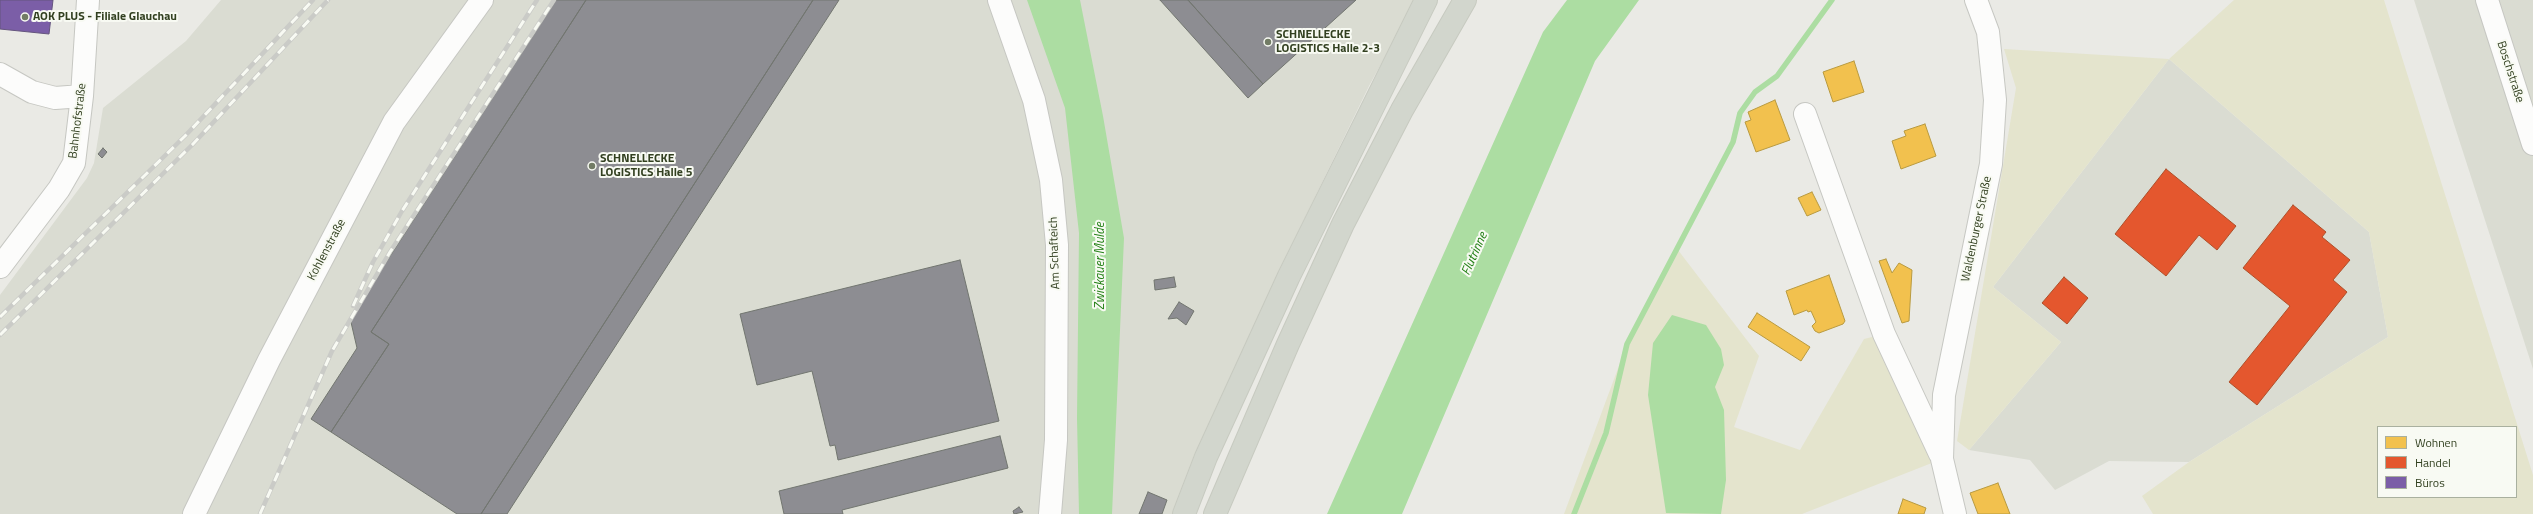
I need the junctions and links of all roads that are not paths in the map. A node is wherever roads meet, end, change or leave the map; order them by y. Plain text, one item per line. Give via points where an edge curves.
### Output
1 (88, 0) edge
2 (482, 0) edge
3 (999, 0) edge
4 (1426, 0) edge
5 (1465, 0) edge
6 (1976, 0) edge
7 (2487, 0) edge
8 (0, 74) edge
9 (82, 96) junction
10 (1805, 114) dead end
11 (2533, 144) edge
12 (0, 267) edge
13 (1942, 459) junction
14 (1950, 510) edge
15 (194, 514) edge
16 (1050, 514) edge
17 (1184, 514) edge
18 (1215, 514) edge

1 - 9 street, Bahnhofstraße
2 - 15 street, Kohlenstraße via 394,122 269,360
3 - 16 street, Am Schafteich via 1034,100 1051,180 1057,245 1056,440
4 - 17 main road via 1289,276 1206,457
5 - 18 main road via 1402,110 1343,224
6 - 13 street, Waldenburger Straße via 1988,32 1995,100 1991,164 1944,395
7 - 11 street, Boschstraße
8 - 9 street via 32,92 55,98
9 - 12 street, Bahnhofstraße via 74,163 59,188
10 - 13 street, Waldenburger Straße via 1884,334
13 - 14 street, Waldenburger Straße

